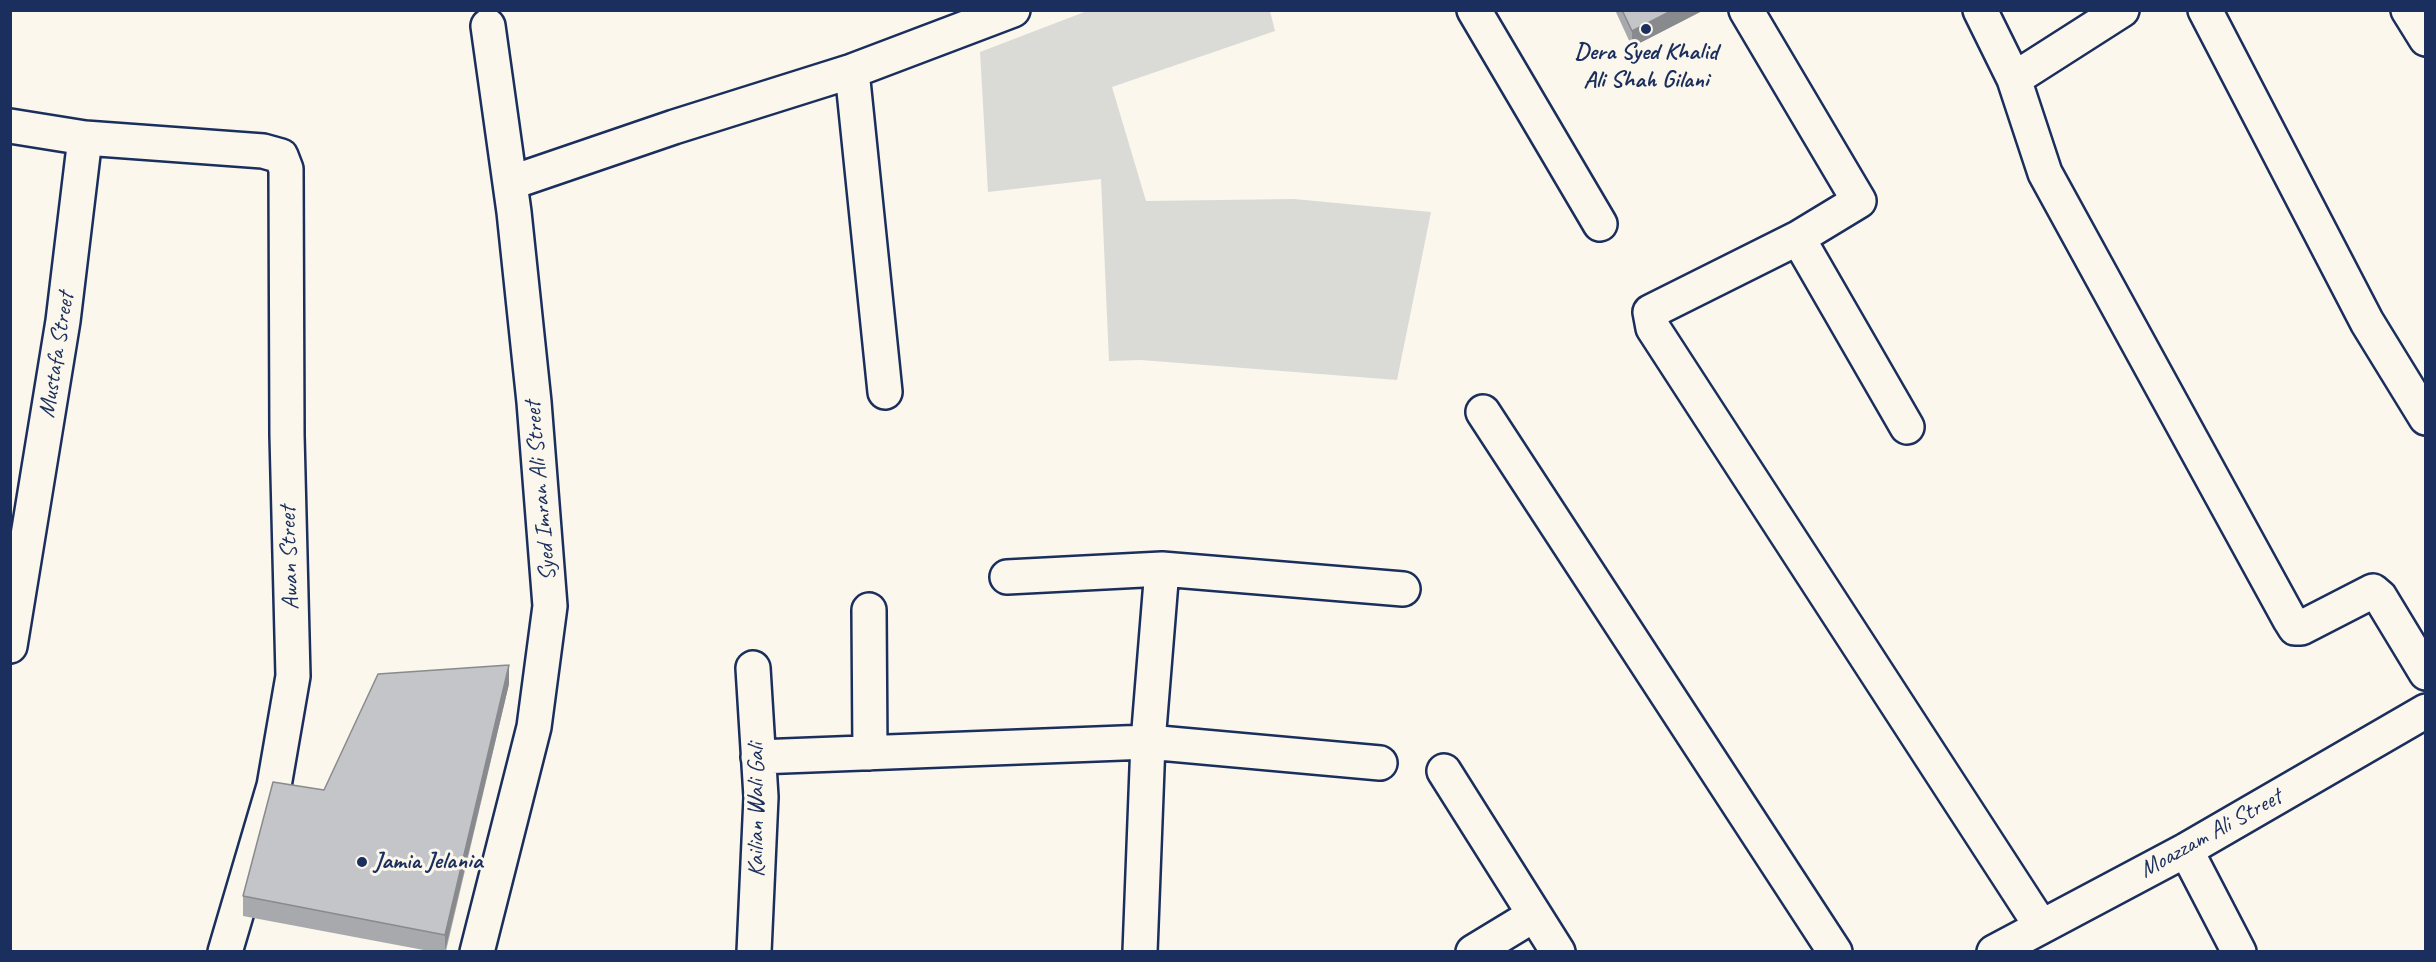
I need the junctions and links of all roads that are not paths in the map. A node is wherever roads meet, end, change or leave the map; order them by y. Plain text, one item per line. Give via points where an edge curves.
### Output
1 (1014, 10) edge
2 (1474, 10) edge
3 (1746, 10) edge
4 (1980, 10) edge
5 (2122, 10) edge
6 (2205, 10) edge
7 (2408, 10) edge
8 (488, 26) dead end
9 (2426, 39) edge
10 (852, 70) junction
11 (2014, 79) junction
12 (10, 126) edge
13 (85, 138) junction
14 (510, 183) junction
15 (1600, 224) dead end
16 (1798, 238) junction
17 (885, 392) dead end
18 (1483, 412) dead end
19 (2426, 418) edge
20 (1907, 427) dead end
21 (1162, 569) junction
22 (1006, 577) dead end
23 (1403, 589) dead end
24 (869, 610) dead end
25 (10, 646) edge
26 (753, 668) dead end
27 (2426, 673) edge
28 (2426, 711) edge
29 (1148, 742) junction
30 (870, 753) junction
31 (758, 758) junction
32 (1380, 763) dead end
33 (1444, 771) dead end
34 (2186, 850) junction
35 (1534, 915) junction
36 (2041, 926) junction
37 (225, 951) edge
38 (477, 951) edge
39 (754, 951) edge
40 (1140, 951) edge
41 (1473, 951) edge
42 (1558, 951) edge
43 (1835, 951) edge
44 (1994, 951) edge
45 (2239, 951) edge

1 - 10 street
2 - 15 street
3 - 16 street via 1858,201
4 - 11 street
5 - 11 street
6 - 19 street via 2367,322
7 - 9 street
8 - 14 street, Syed Imran Ali Street
10 - 14 street
10 - 17 street
11 - 27 street via 2045,173 2295,628 2373,591
12 - 13 street
13 - 25 street, Mustafa Street via 63,321
13 - 37 street, Awan Street via 263,151 281,156 286,169 293,676 274,786
14 - 38 street, Syed Imran Ali Street via 534,402 550,606 534,727
16 - 20 street
16 - 36 street via 1650,312 1653,328
18 - 43 street
21 - 22 street
21 - 23 street
21 - 29 street
24 - 30 street
26 - 31 street, Kailian Wali Gali
28 - 34 street, Moazzam Ali Street
29 - 30 street
29 - 32 street
29 - 40 street
30 - 31 street
31 - 39 street, Kailian Wali Gali via 761,797
33 - 35 street
34 - 36 street, Moazzam Ali Street
34 - 45 street
35 - 41 street
35 - 42 street
36 - 44 street, Moazzam Ali Street

